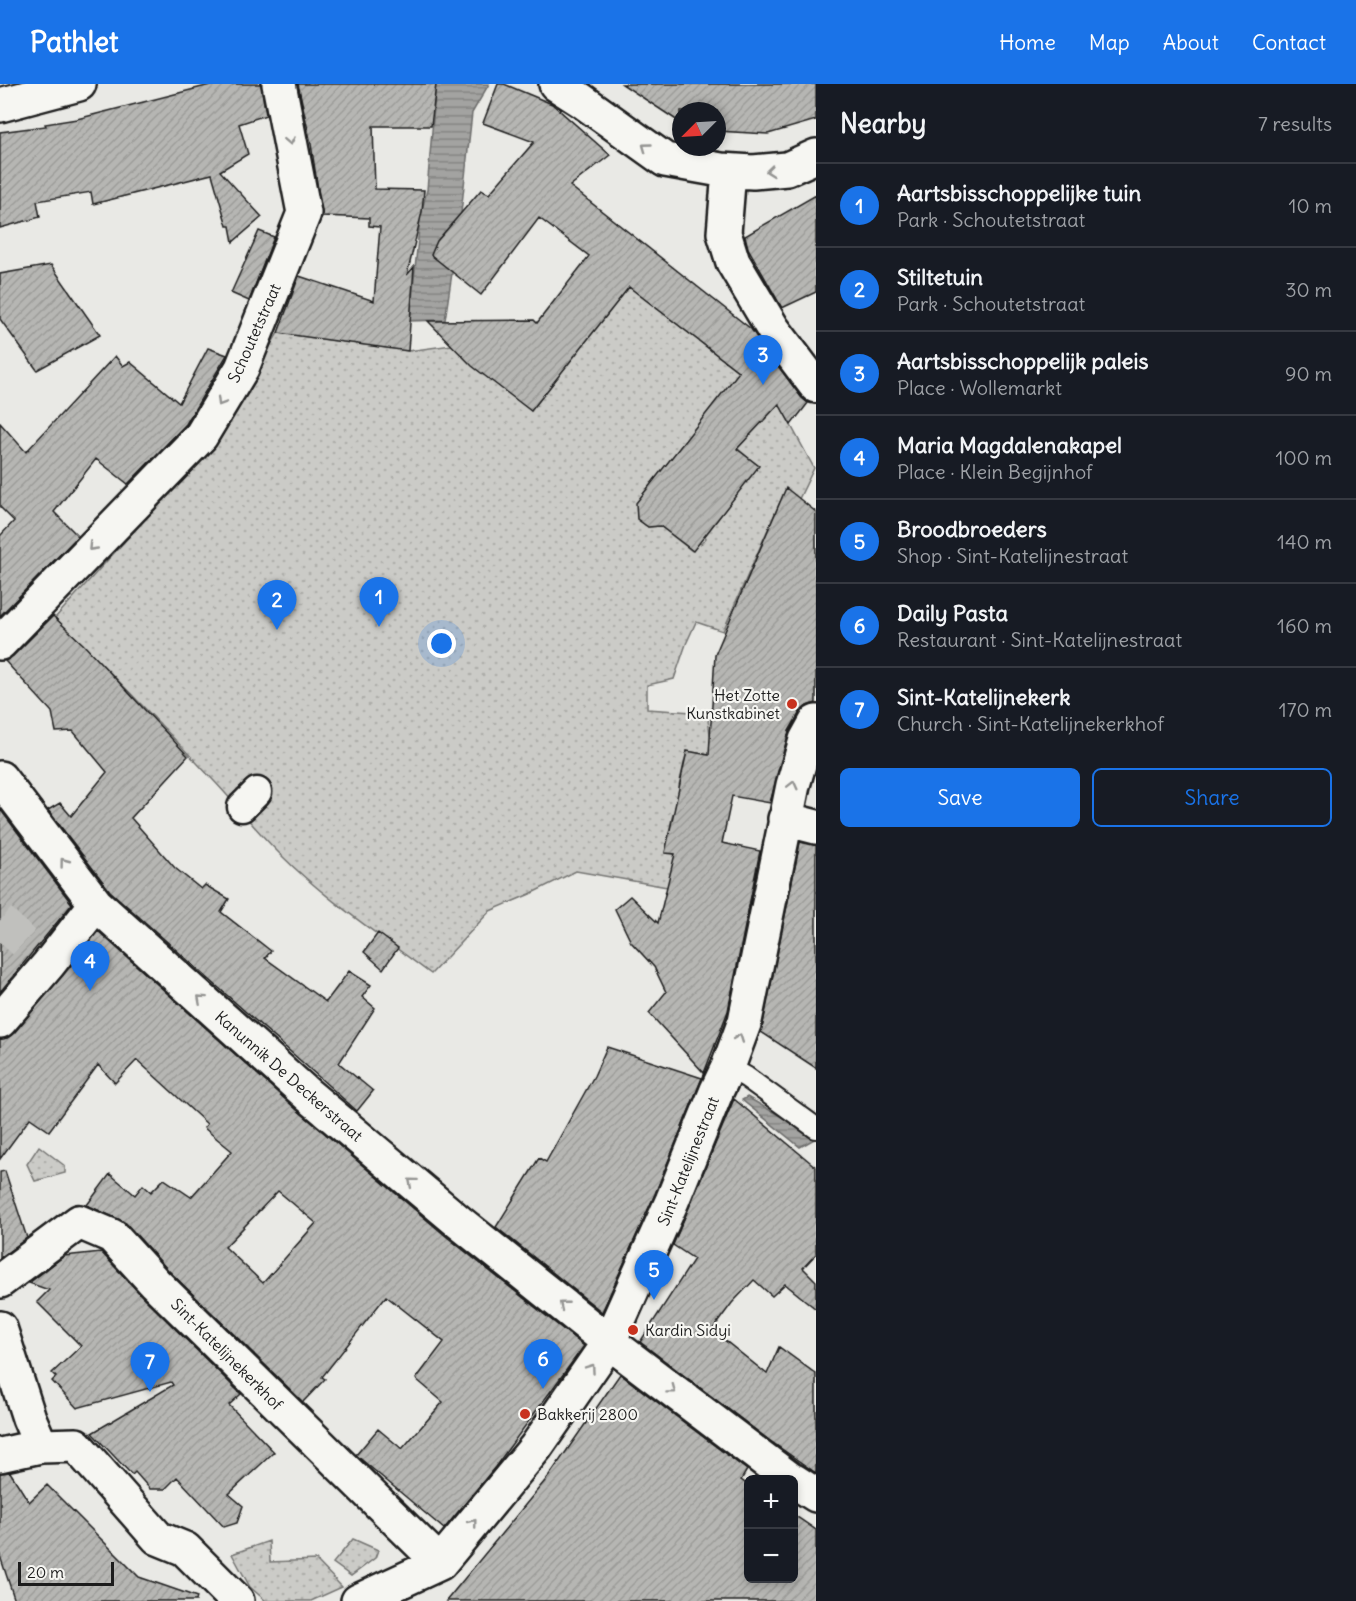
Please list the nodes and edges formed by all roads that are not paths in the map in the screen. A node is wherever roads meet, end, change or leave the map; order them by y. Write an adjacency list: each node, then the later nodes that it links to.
1 (79, 84): 4 (street)
2 (279, 84): 8 (street, Schoutetstraat, one-way to 8)
3 (555, 84): 6 (street, one-way to 3)
4 (0, 105)
5 (816, 156): 6 (street, one-way to 6)
6 (729, 171): 7 (street)
7 (814, 383)
8 (0, 643)
9 (816, 722): 11 (street, Sint-Katelijnestraat, one-way to 9)
10 (0, 778): 12 (street, Kanunnik De Deckerstraat, one-way to 10)
11 (801, 823): 14 (street, Sint-Katelijnestraat, one-way to 11)
12 (96, 904): 13 (street); 18 (street, Kanunnik De Deckerstraat, one-way to 12)
13 (0, 1021)
14 (728, 1067): 15 (lane); 18 (street, Sint-Katelijnestraat)
15 (816, 1128)
16 (0, 1281): 24 (street, Sint-Katelijnekerkhof)
17 (0, 1328): 19 (street)
18 (609, 1342): 21 (street, Kanunnik De Deckerstraat, one-way to 21); 24 (street, Sint-Katelijnestraat, one-way to 18)
19 (41, 1446): 20 (street); 25 (street)
20 (0, 1455)
21 (785, 1475)
22 (798, 1484): 23 (street, Kanunnik De Deckerstraat)
23 (816, 1495)
24 (440, 1563): 26 (street, Sint-Katelijnestraat)
25 (237, 1601)
26 (358, 1601)

